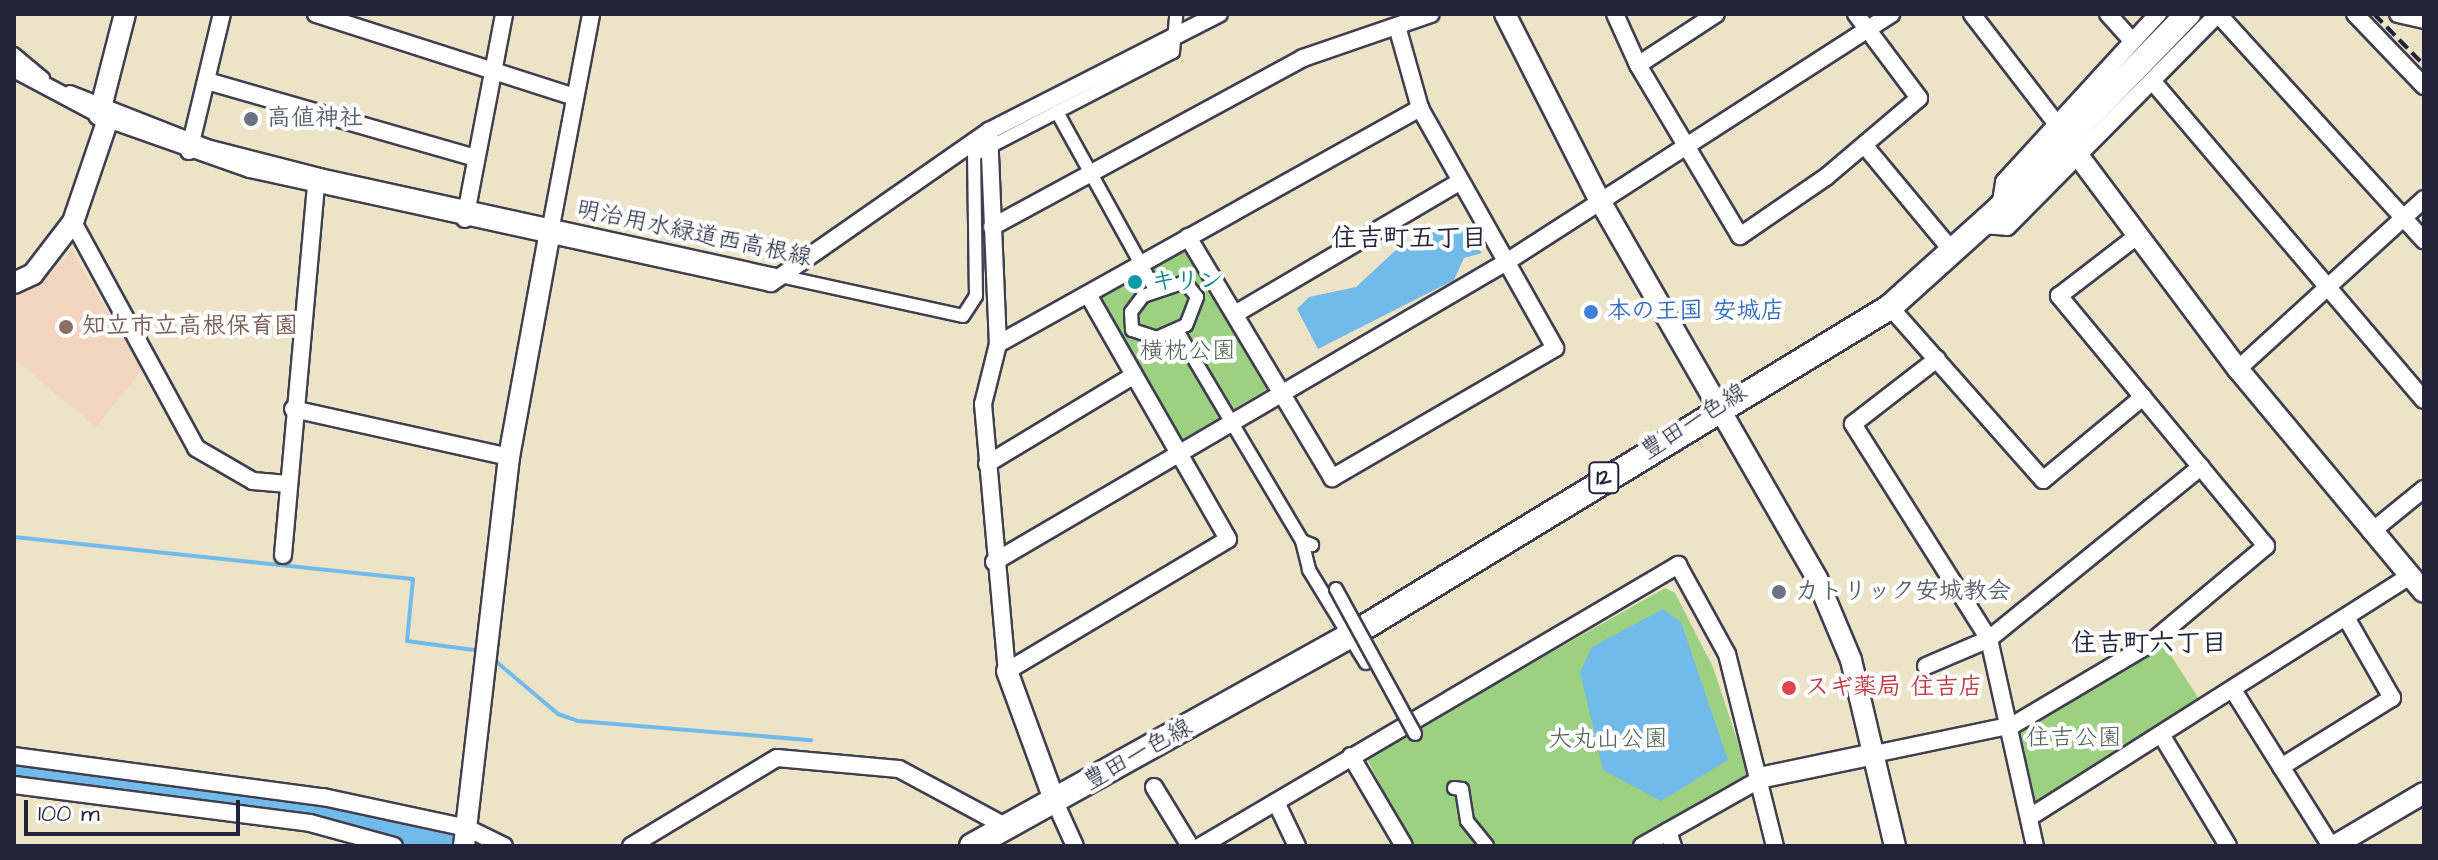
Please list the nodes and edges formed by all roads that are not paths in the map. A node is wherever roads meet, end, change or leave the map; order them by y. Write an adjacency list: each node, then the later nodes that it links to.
1 (125, 14): 35 (street)
2 (222, 14): 29 (street)
3 (316, 14): 28 (street)
4 (504, 14): 28 (street)
5 (591, 14): 32 (street)
6 (1176, 14): 23 (street)
7 (1219, 14): 23 (street)
8 (1431, 14): 21 (street)
9 (1505, 14): 47 (street)
10 (1615, 14): 26 (street)
11 (1716, 14): 26 (street)
12 (1856, 14): 22 (street)
13 (1891, 14): 22 (street)
14 (1972, 14): 36 (street)
15 (2108, 14): 24 (street)
16 (2218, 14): 30 (street); 50 (street)
17 (2355, 14): 31 (street)
18 (2398, 14): 20 (street)
19 (2173, 19): 24 (street); 48 (main road, 豊田一色線 / 12)
20 (2424, 20)
21 (1397, 26): 33 (street); 43 (street)
22 (1869, 31): 39 (street); 40 (street)
23 (1172, 38): 34 (street); 37 (street)
24 (2132, 41): 36 (street)
25 (14, 54): 35 (street)
26 (1638, 65): 40 (street)
27 (14, 69): 35 (street)
28 (492, 76): 32 (street); 41 (street)
29 (207, 81): 38 (street); 41 (street)
30 (2154, 83): 42 (street); 63 (street)
31 (2424, 86)
32 (575, 97): 54 (street)
33 (1420, 108): 44 (street); 55 (street)
34 (1057, 112): 37 (street); 43 (street)
35 (103, 113): 38 (street); 51 (street)
36 (2056, 123): 48 (street)
37 (990, 139): 53 (street); 61 (street); 61 (street, 明治用水緑道西高根線)
38 (190, 146): 45 (street); 49 (street)
39 (1865, 146): 40 (street); 58 (street)
40 (1689, 150): 47 (street)
41 (476, 158): 49 (street)
42 (2080, 158): 52 (street); 56 (street)
43 (1089, 171): 53 (street); 60 (street)
44 (1459, 182): 59 (street); 67 (street)
45 (316, 186): 49 (street); 77 (street)
46 (2424, 199): 50 (street)
47 (1600, 201): 59 (street); 76 (street)
48 (2000, 208): 52 (main road, 豊田一色線 / 12)
49 (466, 213): 54 (street)
50 (2404, 218): 57 (street); 63 (street)
51 (73, 222): 62 (street); 83 (street)
52 (1981, 225): 58 (main road, 豊田一色線 / 12)
53 (992, 227): 69 (street)
54 (550, 231): 61 (street); 80 (street)
55 (1188, 237): 60 (street); 67 (street)
56 (2136, 237): 71 (street); 74 (street)
57 (2424, 240)
58 (1953, 252): 66 (main road, 豊田一色線 / 12)
59 (1508, 261): 73 (street); 73 (street)
60 (1141, 263): 64 (street); 65 (street)
61 (781, 275)
62 (14, 283)
63 (2328, 286): 71 (street); 75 (street)
64 (1154, 288): 68 (street); 68 (street)
65 (1089, 296): 69 (street); 72 (street)
66 (1890, 307): 70 (street); 76 (main road, 豊田一色線 / 12)
67 (1235, 314): 73 (street)
68 (1178, 332): 78 (street)
69 (998, 344): 81 (street)
70 (1937, 359): 74 (street); 93 (street)
71 (2238, 369): 85 (street)
72 (1133, 376): 79 (street); 81 (street)
73 (1281, 394): 78 (street)
74 (2143, 397): 82 (street)
75 (2424, 400)
76 (1721, 404): 92 (main road, 豊田一色線 / 12); 101 (street)
77 (293, 409): 80 (street); 83 (street)
78 (1229, 424): 79 (street); 92 (street)
79 (1181, 453): 87 (street); 96 (street)
80 (509, 457): 114 (street)
81 (987, 464): 87 (street)
82 (2201, 467): 93 (street); 98 (street)
83 (288, 484): 86 (street)
84 (2424, 489): 85 (street)
85 (2371, 532): 88 (street)
86 (283, 555)
87 (994, 562): 96 (street)
88 (2410, 576): 90 (street); 91 (street)
89 (1336, 589): 99 (street, bridge)
90 (2424, 592)
91 (2347, 619): 97 (street); 104 (street)
92 (1347, 637): 94 (street); 110 (main road, 豊田一色線 / 12)
93 (1989, 639): 95 (street); 98 (street)
94 (1366, 663)
95 (1926, 666)
96 (1007, 671): 110 (street)
97 (2233, 690): 100 (street); 104 (street)
98 (2013, 725): 101 (street); 112 (street)
99 (1415, 734)
100 (2162, 736): 112 (street); 130 (street)
101 (1874, 754): 105 (street); 128 (street)
102 (14, 756): 114 (street)
103 (1351, 756): 105 (street); 111 (street); 124 (street)
104 (2281, 767): 131 (street)
105 (1764, 777): 115 (street); 127 (street)
106 (14, 785): 116 (street)
107 (1154, 787): 121 (street)
108 (1454, 788): 125 (street)
109 (2424, 793): 131 (street)
110 (1055, 802): 113 (main road, 豊田一色線 / 12); 120 (street)
111 (1276, 802): 122 (street); 123 (street)
112 (2030, 817): 129 (street)
113 (1005, 826): 118 (street); 119 (main road, 豊田一色線 / 12)
114 (466, 837): 117 (street)
115 (1670, 838): 126 (street)
116 (394, 846)
117 (504, 846)
118 (631, 846)
119 (972, 846)
120 (1075, 846)
121 (1190, 846)
122 (1201, 846)
123 (1297, 846)
124 (1404, 846)
125 (1487, 846)
126 (1642, 846)
127 (1775, 846)
128 (1895, 846)
129 (2035, 846)
130 (2228, 846)
131 (2332, 846)

